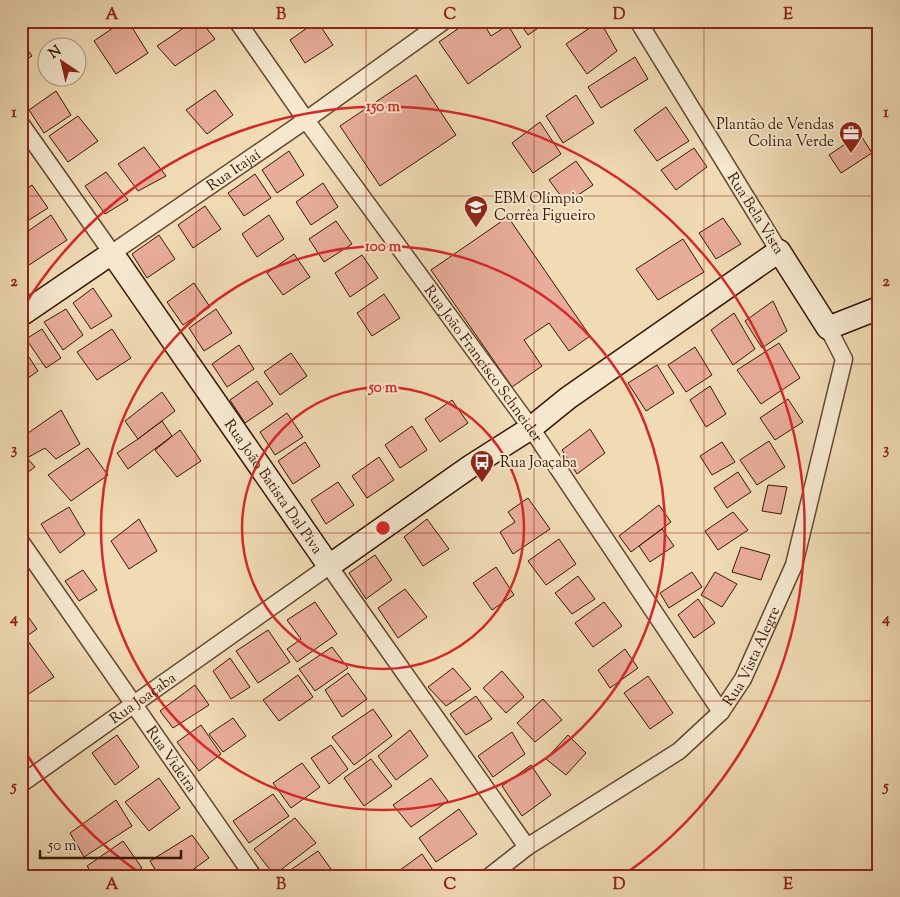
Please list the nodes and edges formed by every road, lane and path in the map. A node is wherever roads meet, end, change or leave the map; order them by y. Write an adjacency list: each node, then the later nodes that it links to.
1 (237, 21): 4 (street, Rua João Francisco Schneider)
2 (444, 21): 4 (street, Rua Itajaí)
3 (638, 21): 6 (street, Rua Bela Vista)
4 (306, 120): 7 (street, Rua Itajaí); 11 (street, Rua João Francisco Schneider)
5 (21, 124): 7 (street, Rua João Batista Dal Piva)
6 (779, 251): 10 (street, Rua Bela Vista); 11 (street, Rua Joaçaba)
7 (112, 253): 9 (street, Rua Itajaí); 13 (street, Rua João Batista Dal Piva)
8 (879, 308): 10 (street)
9 (21, 315)
10 (828, 328): 15 (street, Rua Vista Alegre)
11 (531, 428): 13 (street, Rua Joaçaba); 15 (street, Rua João Francisco Schneider)
12 (21, 542): 14 (street, Rua Videira)
13 (329, 566): 14 (street, Rua Joaçaba); 17 (street, Rua João Batista Dal Piva)
14 (134, 705): 16 (street, Rua Joaçaba); 18 (street, Rua Videira)
15 (721, 712): 17 (street, Rua Vista Alegre)
16 (21, 784)
17 (527, 847): 19 (street, Rua Vista Alegre)
18 (253, 876)
19 (490, 876)

